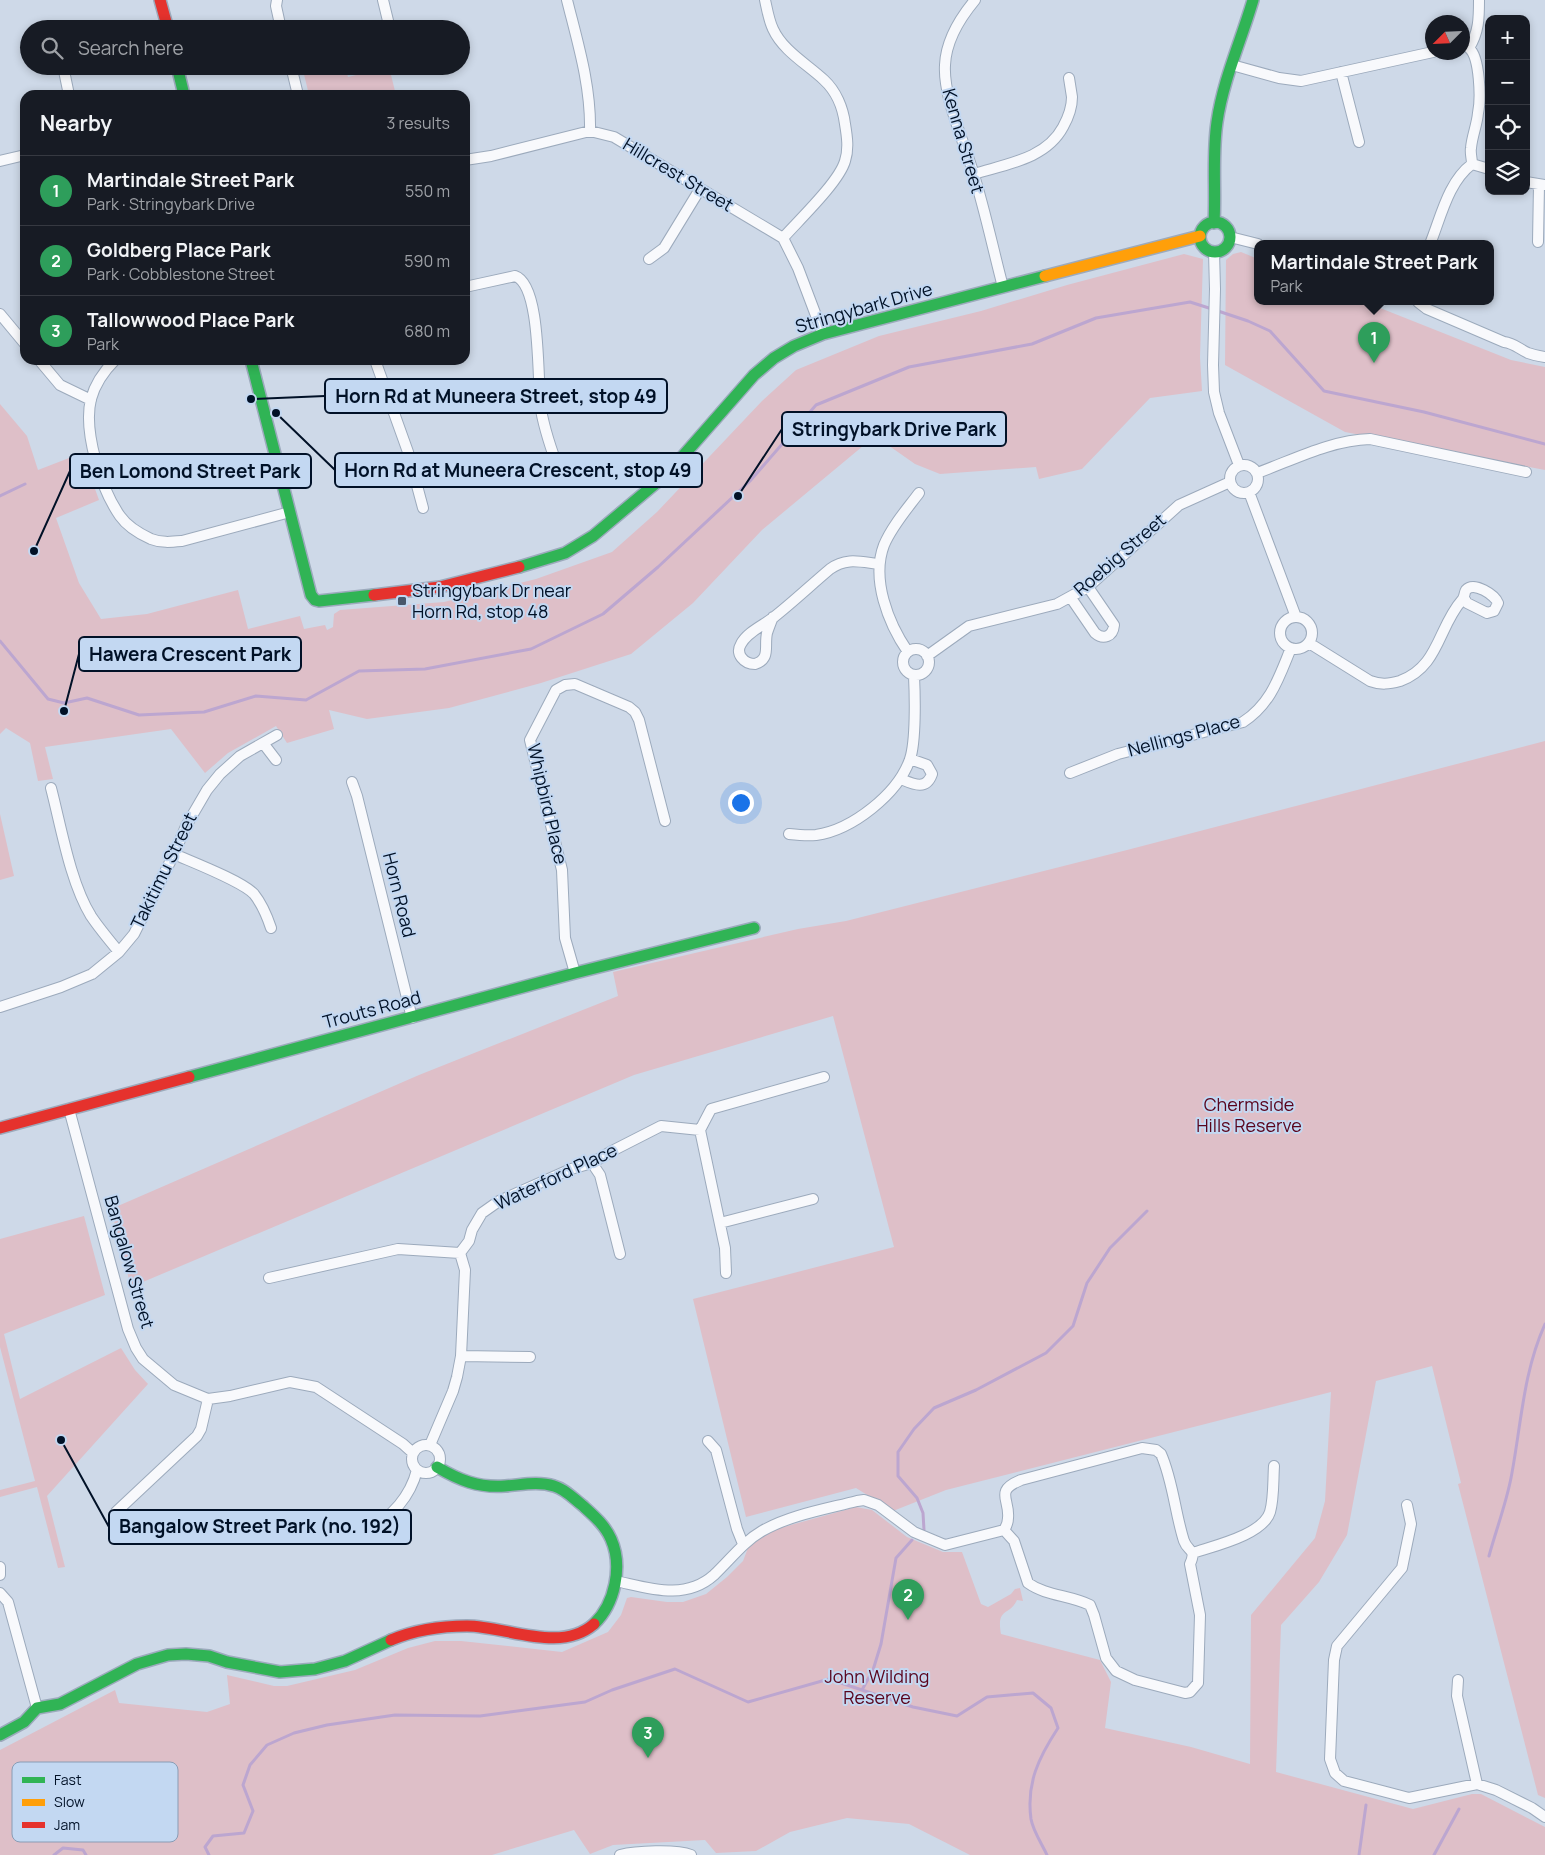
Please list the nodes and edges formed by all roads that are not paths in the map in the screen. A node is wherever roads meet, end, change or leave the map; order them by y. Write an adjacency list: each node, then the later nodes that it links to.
1 (160, 0): 9 (street)
2 (277, 0): 10 (street)
3 (383, 0): 11 (street)
4 (567, 0): 24 (street)
5 (765, 0): 37 (street)
6 (975, 0): 31 (street, Kenna Street)
7 (1254, 0): 15 (street)
8 (1479, 0): 12 (street)
9 (166, 20)
10 (279, 20)
11 (388, 20)
12 (1470, 44)
13 (1470, 49): 29 (street)
14 (1425, 54): 16 (street)
15 (1232, 65): 16 (street); 34 (street)
16 (1341, 72): 25 (street)
17 (65, 75): 21 (street)
18 (179, 75): 22 (street)
19 (293, 75): 23 (street)
20 (1069, 78): 31 (street)
21 (68, 90)
22 (183, 90)
23 (297, 90)
24 (590, 131): 27 (street, Hillcrest Street); 33 (street, Hillcrest Street)
25 (1359, 142)
26 (20, 156): 28 (street)
27 (470, 159)
28 (0, 161)
29 (1472, 164): 30 (street); 38 (street)
30 (1485, 168)
31 (974, 174): 44 (street, Kenna Street)
32 (1542, 185): 39 (street)
33 (700, 189): 37 (street, Hillcrest Street); 42 (street)
34 (1214, 223): 35 (street, Stringybark Drive); 36 (street)
35 (1200, 236): 41 (street); 44 (street, Stringybark Drive)
36 (1230, 237): 40 (street); 41 (street)
37 (783, 238): 47 (street)
38 (1432, 240)
39 (1538, 242)
40 (1254, 243)
41 (1214, 252): 55 (street)
42 (649, 258)
43 (470, 286): 57 (street)
44 (1003, 287): 47 (street, Stringybark Drive)
45 (1422, 305): 49 (street)
46 (0, 314): 48 (street)
47 (823, 334): 63 (street, Stringybark Drive)
48 (20, 338)
49 (1545, 358)
50 (43, 365): 54 (street)
51 (111, 365): 54 (street)
52 (252, 365): 63 (street)
53 (377, 365): 62 (street)
54 (91, 400): 63 (street)
55 (1239, 465): 58 (street); 59 (street)
56 (1526, 472): 58 (street)
57 (560, 473)
58 (1257, 473): 60 (street)
59 (1230, 482): 60 (street); 65 (street, Roebig Street)
60 (1249, 492): 69 (street)
61 (919, 493): 64 (street)
62 (423, 508)
63 (290, 512)
64 (879, 564): 68 (street); 72 (street)
65 (1088, 588): 66 (street, Roebig Street); 66 (street)
66 (1071, 598): 73 (street, Roebig Street)
67 (1464, 598): 70 (street)
68 (774, 617): 68 (street)
69 (1296, 617): 70 (street); 71 (street)
70 (1309, 643): 71 (street)
71 (1291, 648): 79 (street, Nellings Place)
72 (908, 652): 73 (street); 74 (street)
73 (927, 656): 74 (street)
74 (914, 676): 77 (street)
75 (277, 735): 76 (street, Takitimu Street)
76 (263, 743): 78 (street); 85 (street, Takitimu Street)
77 (910, 759): 80 (street); 80 (street)
78 (276, 760)
79 (1070, 773)
80 (900, 779): 84 (street)
81 (352, 782): 91 (street, Horn Road)
82 (51, 788): 88 (street)
83 (665, 821): 89 (street, Whipbird Place)
84 (789, 834)
85 (174, 854): 86 (street); 88 (street, Takitimu Street)
86 (272, 928)
87 (754, 928): 89 (street, Trouts Road)
88 (119, 952): 90 (street, Takitimu Street)
89 (575, 973): 91 (street, Trouts Road)
90 (0, 1007)
91 (412, 1018): 93 (street, Trouts Road)
92 (824, 1077): 95 (street)
93 (69, 1109): 94 (street, Trouts Road); 105 (street, Bangalow Street)
94 (0, 1128)
95 (700, 1130): 96 (street, Waterford Place); 98 (street)
96 (592, 1163): 99 (street, Waterford Place); 100 (street)
97 (813, 1199): 98 (street)
98 (720, 1223): 101 (street)
99 (460, 1253): 102 (street); 103 (street)
100 (620, 1254)
101 (726, 1273)
102 (268, 1278)
103 (461, 1356): 104 (street); 107 (street)
104 (530, 1357)
105 (208, 1399): 108 (street, Bangalow Street); 113 (street)
106 (708, 1441): 116 (street)
107 (430, 1445): 108 (street); 110 (street)
108 (413, 1453): 111 (street)
109 (1274, 1466): 117 (street)
110 (437, 1467): 111 (street); 120 (street)
111 (417, 1470): 115 (street)
112 (1407, 1505): 125 (street)
113 (116, 1512)
114 (1004, 1530): 116 (street); 117 (street); 117 (street)
115 (274, 1536)
116 (743, 1544): 120 (street)
117 (1193, 1553)
118 (0, 1567): 119 (street)
119 (0, 1575)
120 (616, 1581): 123 (street)
121 (0, 1593): 123 (street)
122 (1458, 1680): 125 (street)
123 (37, 1708): 124 (street)
124 (0, 1735)
125 (1477, 1784): 127 (street)
126 (1545, 1804): 127 (street)
127 (1532, 1808): 128 (street)
128 (1545, 1817)
129 (620, 1855): 130 (street)
130 (691, 1855)

